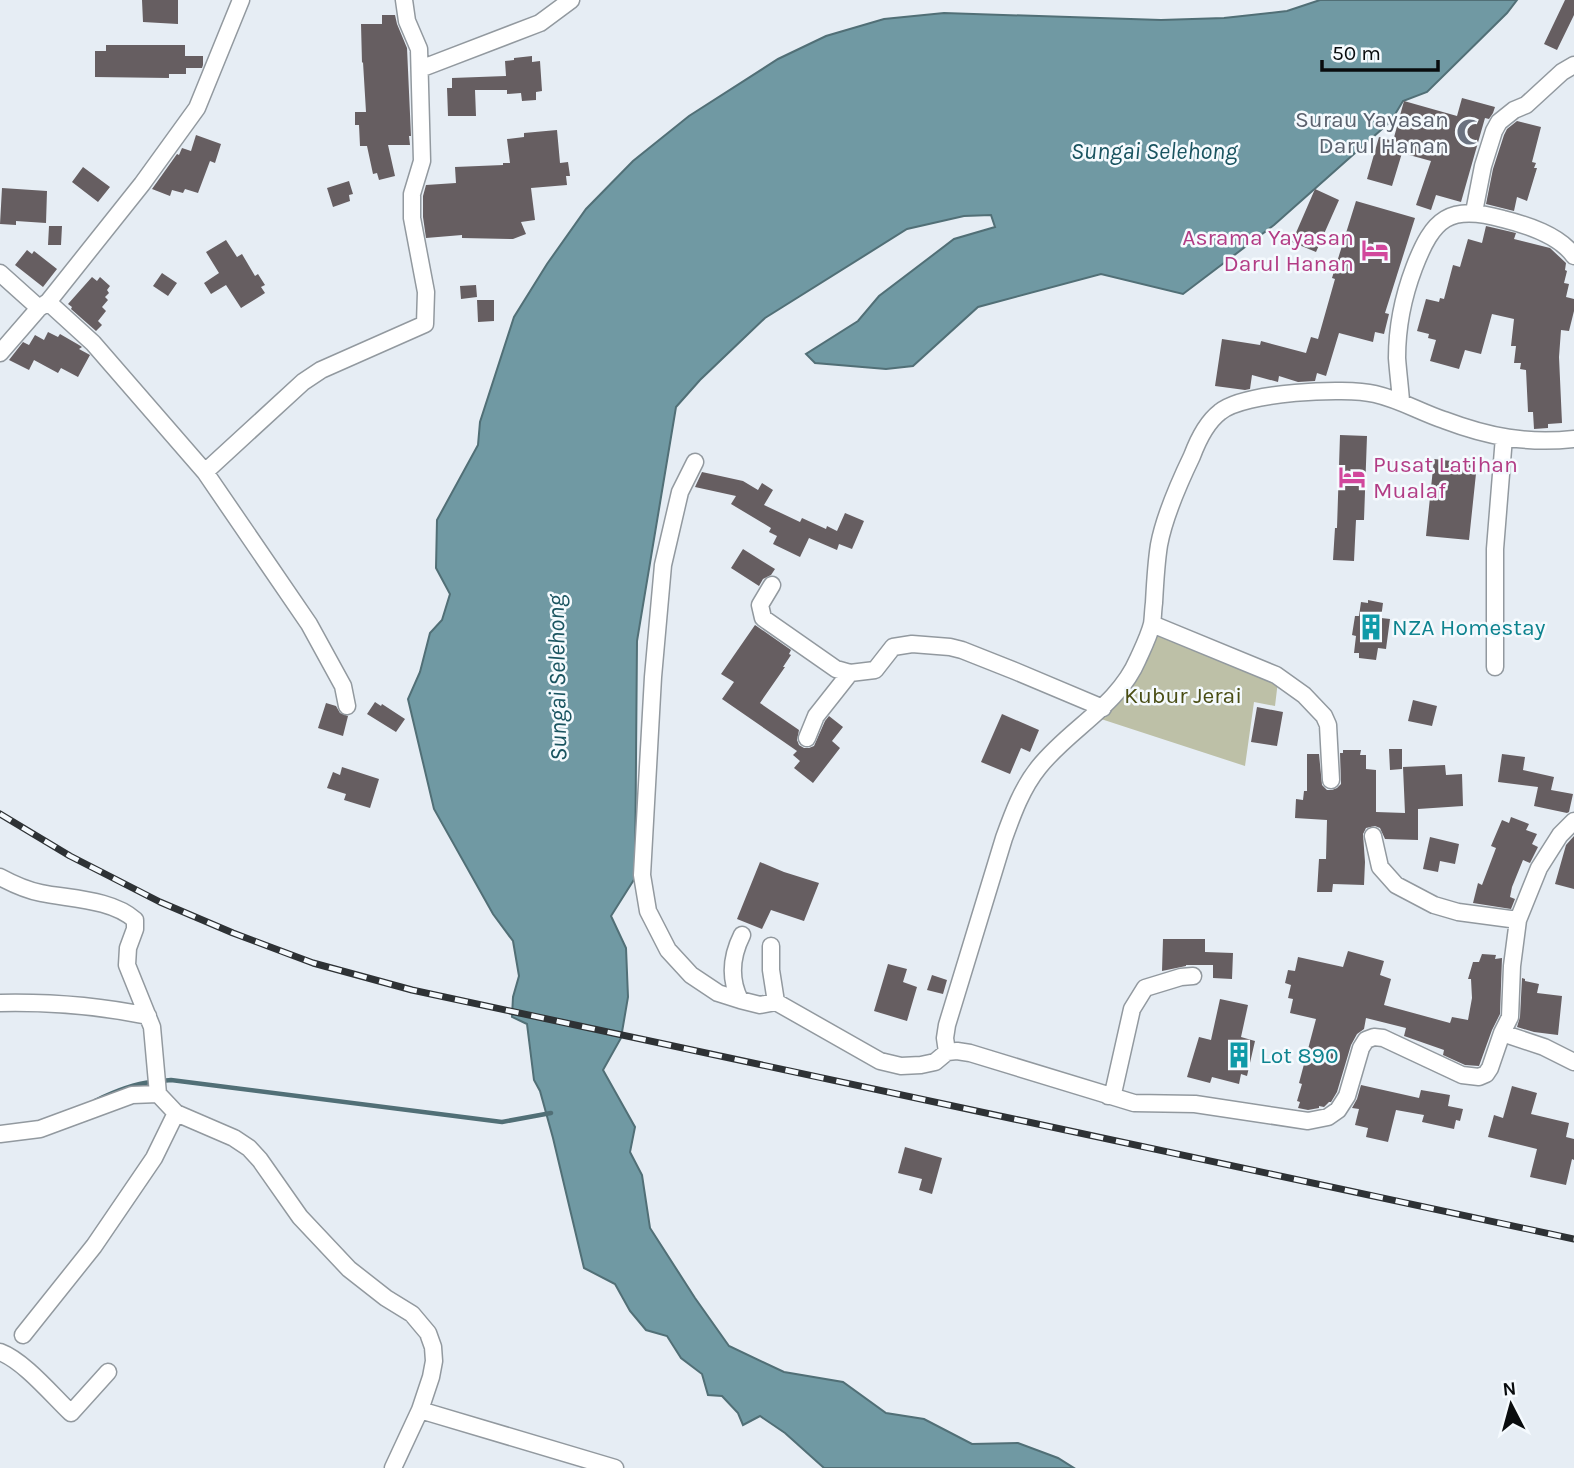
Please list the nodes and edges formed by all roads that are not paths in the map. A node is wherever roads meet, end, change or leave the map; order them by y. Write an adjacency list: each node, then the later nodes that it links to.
1 (242, 0): 9 (street)
2 (404, 0): 5 (street)
3 (571, 0): 5 (street)
4 (1574, 65): 6 (street)
5 (420, 69): 15 (street)
6 (1474, 212): 7 (street); 11 (street)
7 (1574, 256)
8 (0, 273): 9 (street)
9 (43, 305): 10 (street); 15 (street)
10 (0, 353)
11 (1401, 401): 12 (street); 17 (street)
12 (1504, 437): 13 (street); 18 (street)
13 (1574, 439)
14 (695, 462): 31 (street)
15 (205, 472): 20 (street)
16 (772, 585): 19 (street)
17 (1152, 624): 21 (street); 23 (street)
18 (1495, 667)
19 (850, 673): 21 (street); 22 (street)
20 (347, 706)
21 (1103, 708): 36 (street)
22 (807, 738)
23 (1331, 780)
24 (1574, 821): 27 (street)
25 (1373, 836): 27 (street)
26 (0, 877): 34 (street)
27 (1518, 920): 35 (street)
28 (742, 935): 31 (street)
29 (771, 946): 32 (street)
30 (1193, 976): 39 (street)
31 (740, 1000): 32 (street)
32 (776, 1002): 36 (street)
33 (0, 1003): 34 (street)
34 (148, 1016): 38 (street)
35 (1502, 1033): 37 (street); 39 (street)
36 (947, 1052): 39 (street)
37 (1574, 1062)
38 (157, 1086): 40 (street); 41 (street)
39 (1108, 1096)
40 (176, 1113): 42 (street); 45 (street)
41 (0, 1134)
42 (23, 1335)
43 (0, 1352): 44 (street)
44 (108, 1372)
45 (420, 1410): 46 (street); 47 (street)
46 (393, 1468)
47 (614, 1468)

